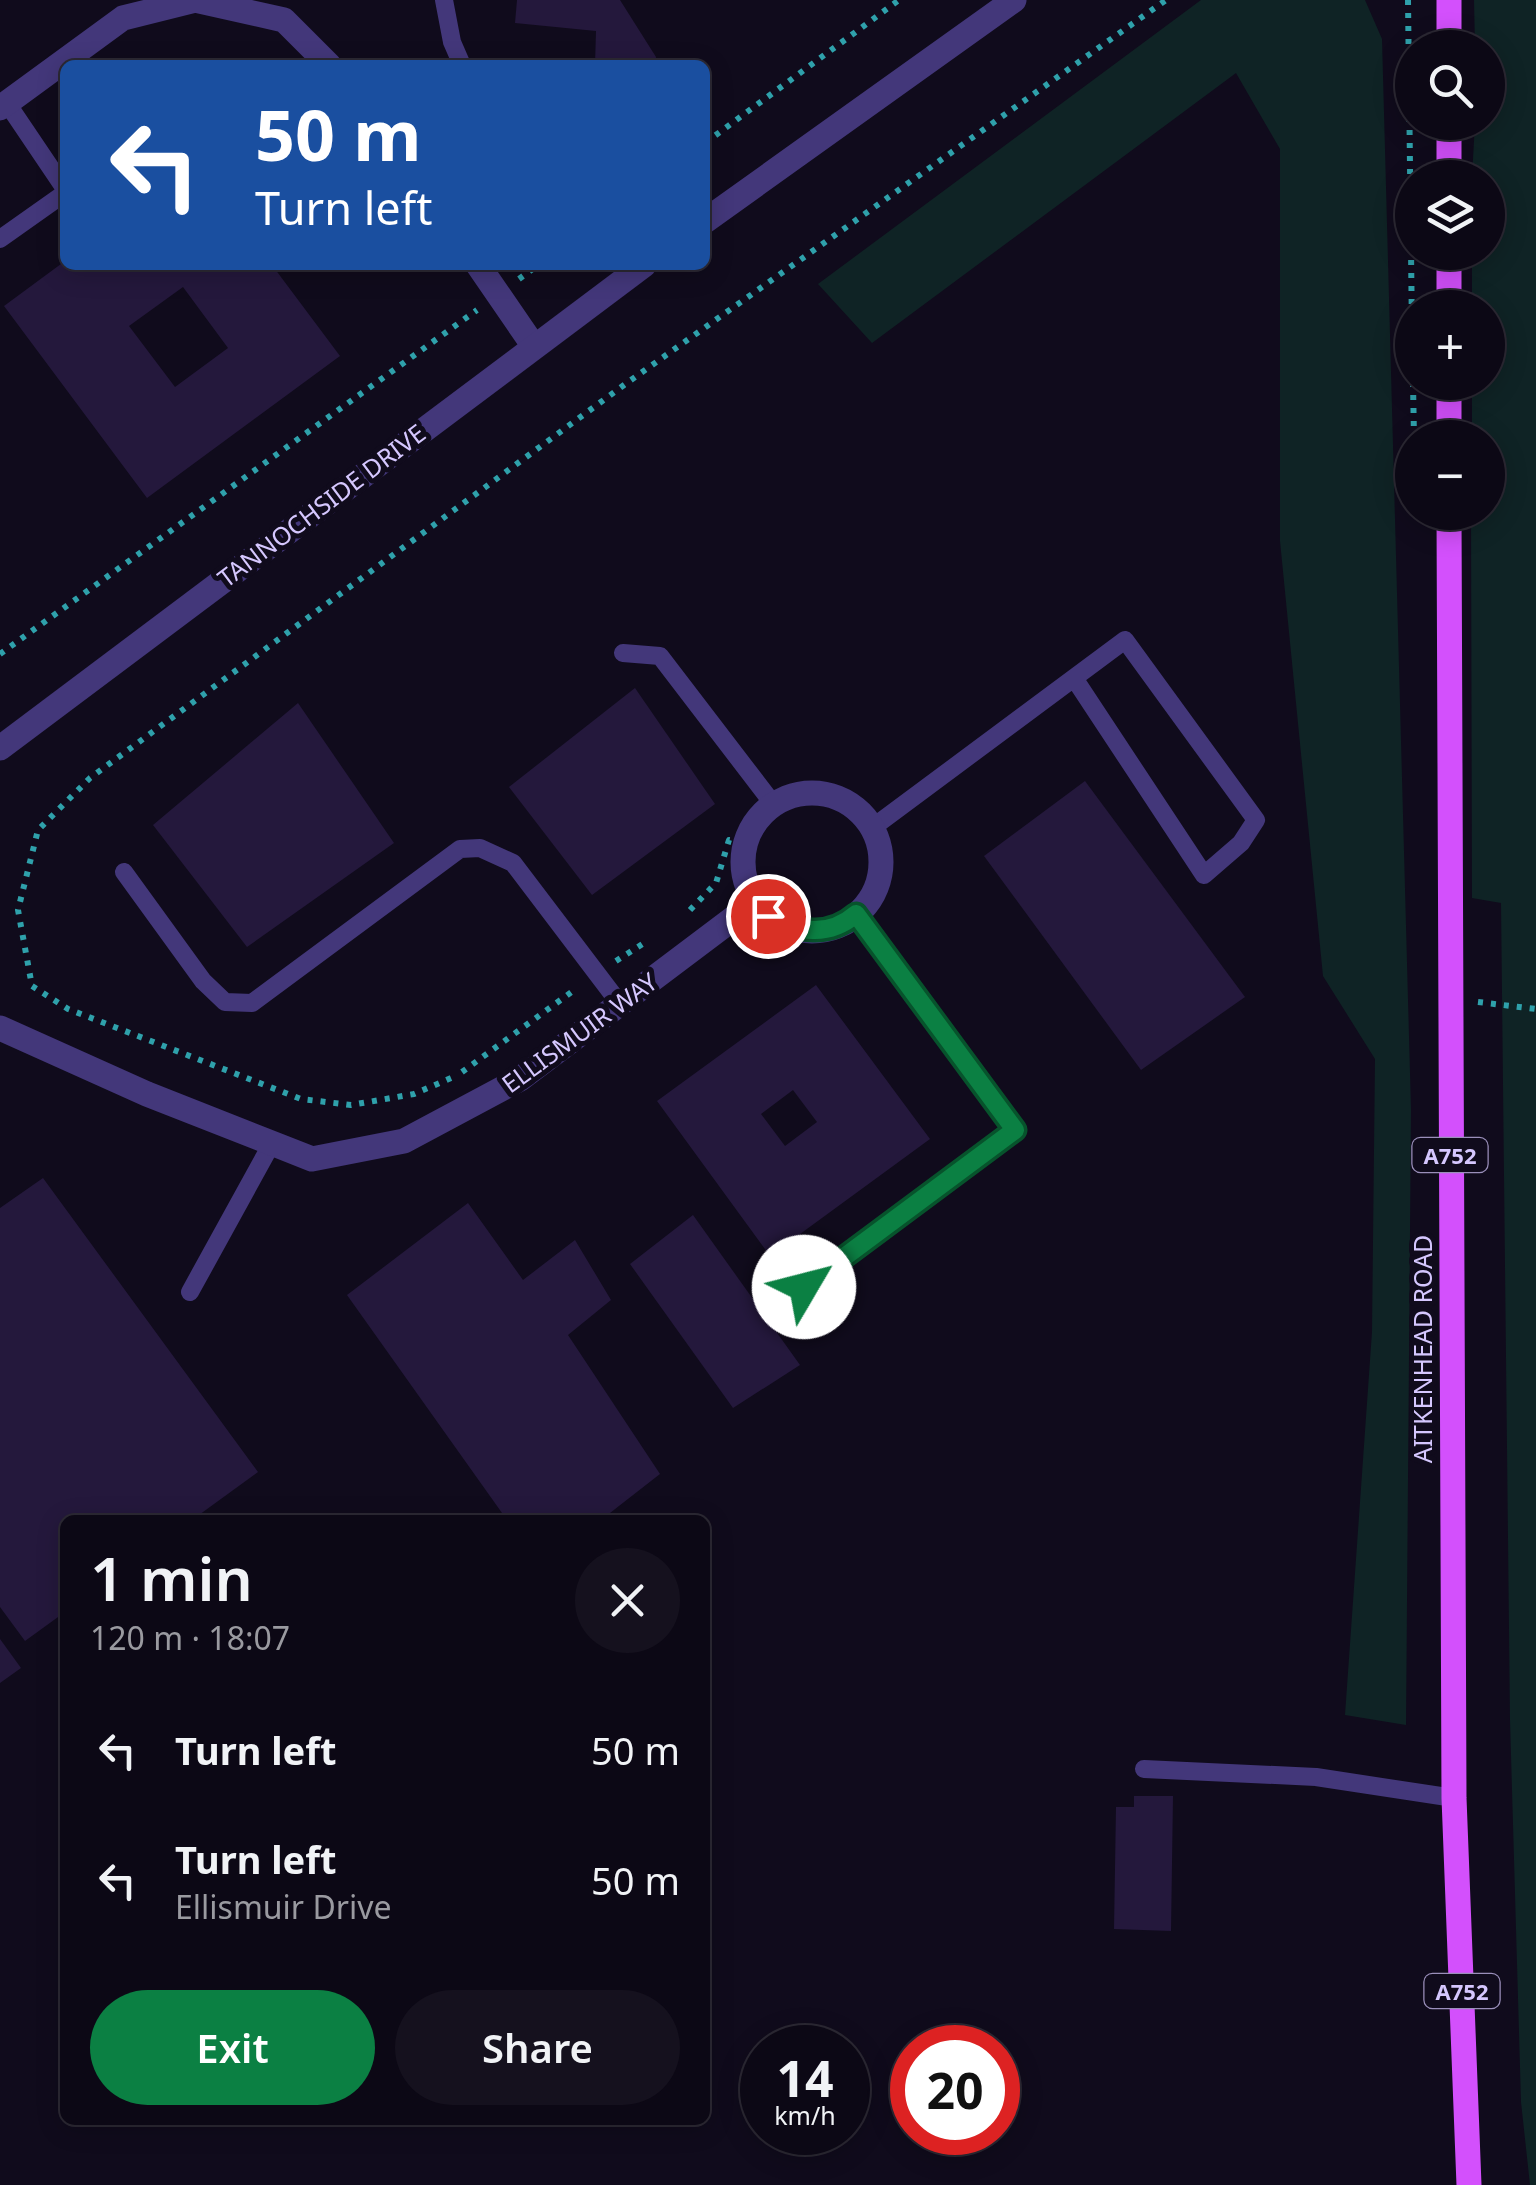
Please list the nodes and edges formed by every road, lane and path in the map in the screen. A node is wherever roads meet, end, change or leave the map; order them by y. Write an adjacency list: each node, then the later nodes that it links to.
1 (444, 0): 10 (lane)
2 (899, 0): 13 (path)
3 (1014, 0): 16 (street)
4 (1166, 0): 37 (path)
5 (1408, 0): 21 (path)
6 (1449, 0): 7 (main road)
7 (1449, 30)
8 (66, 60): 9 (street)
9 (324, 60)
10 (460, 60)
11 (60, 65): 12 (street)
12 (4, 106): 14 (lane)
13 (710, 140)
14 (60, 184)
15 (60, 195): 17 (lane)
16 (710, 218)
17 (0, 239)
18 (481, 270): 22 (street)
19 (531, 270): 22 (path)
20 (637, 270): 23 (street, TANNOCHSIDE DRIVE)
21 (1411, 290)
22 (498, 294): 23 (street); 26 (path)
23 (533, 345): 28 (street, TANNOCHSIDE DRIVE)
24 (1448, 530): 38 (main road, AITKENHEAD ROAD / A752)
25 (623, 653): 29 (lane)
26 (0, 654)
27 (1074, 678): 27 (lane); 30 (lane)
28 (0, 748)
29 (774, 805): 30 (street); 31 (street)
30 (872, 828): 34 (street)
31 (745, 843): 33 (street); 35 (path)
32 (124, 872): 37 (lane)
33 (755, 902): 34 (street); 39 (street, ELLISMUIR WAY)
34 (856, 914): 43 (lane)
35 (678, 922)
36 (645, 942): 37 (path)
37 (596, 974): 39 (lane)
38 (1450, 998): 40 (path); 46 (main road, AITKENHEAD ROAD / A752)
39 (620, 1004): 42 (street, ELLISMUIR WAY)
40 (1536, 1009)
41 (0, 1028): 42 (street, ELLISMUIR WAY)
42 (272, 1143): 44 (lane)
43 (804, 1287)
44 (190, 1292)
45 (1144, 1769): 46 (lane)
46 (1454, 1798): 47 (main road, AITKENHEAD ROAD / A752)
47 (1469, 2185)

